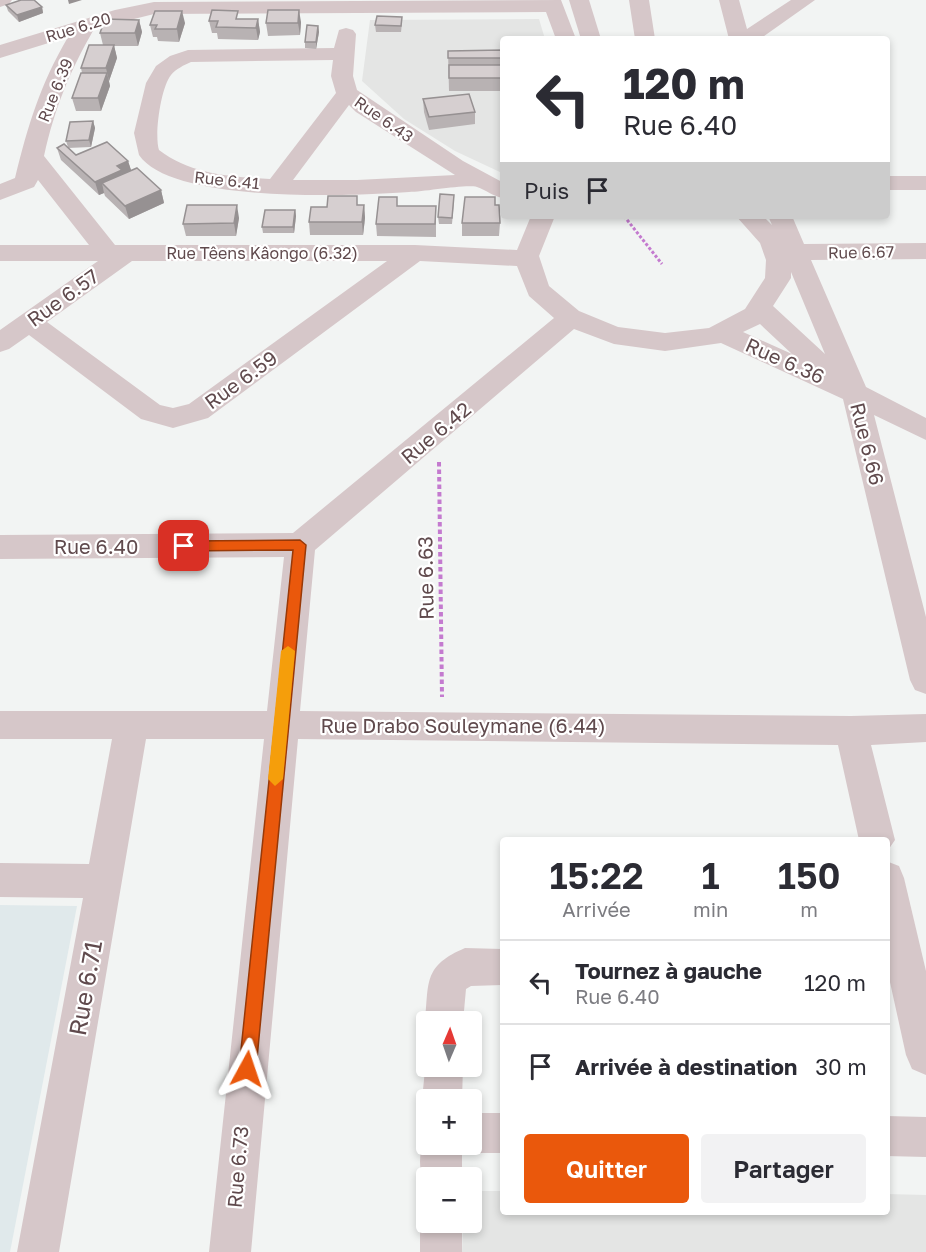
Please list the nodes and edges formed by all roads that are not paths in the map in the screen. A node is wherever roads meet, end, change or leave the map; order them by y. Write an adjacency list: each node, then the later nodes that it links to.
1 (579, 0): 10 (street)
2 (639, 0): 11 (street)
3 (729, 0): 12 (street)
4 (805, 0): 13 (street)
5 (553, 3): 7 (street, Rue 6.20); 9 (street)
6 (349, 4): 7 (street, Rue 6.20); 8 (street, Rue 6.20); 15 (street, Rue 6.43)
7 (493, 4)
8 (86, 25): 14 (street, Rue 6.20); 17 (street, Rue 6.39)
9 (565, 36)
10 (590, 36)
11 (645, 36)
12 (738, 36)
13 (751, 36)
14 (0, 52)
15 (344, 54): 16 (street, Rue 6.43); 21 (street, Rue 6.41)
16 (347, 93): 18 (street, Rue 6.43); 21 (street)
17 (32, 158): 23 (street, Rue 6.39); 30 (street)
18 (477, 180): 21 (street, Rue 6.41); 22 (street, Rue 6.43)
19 (890, 183): 20 (street)
20 (926, 183)
21 (277, 185)
22 (500, 190)
23 (0, 193)
24 (541, 219): 32 (street)
25 (751, 219): 33 (street)
26 (781, 219): 28 (street, Rue 6.66)
27 (926, 251): 28 (street, Rue 6.67)
28 (796, 252): 38 (street, Rue 6.66)
29 (0, 253): 30 (street, Rue Têens Kâongo (6.32))
30 (118, 253): 31 (street, Rue Têens Kâongo (6.32)); 35 (street, Rue 6.57)
31 (415, 254): 32 (street, Rue Têens Kâongo (6.32)); 35 (street, Rue 6.59)
32 (525, 258): 34 (street)
33 (761, 310): 36 (street); 38 (street, Rue 6.36)
34 (570, 319): 36 (street); 40 (street, Rue 6.42)
35 (31, 323): 37 (street, Rue 6.57)
36 (724, 334): 38 (street, Rue 6.36)
37 (0, 343)
38 (850, 390): 39 (street, Rue 6.36); 42 (street, Rue 6.66)
39 (926, 430)
40 (300, 545): 41 (street, Rue 6.40); 45 (street, Rue 6.73)
41 (0, 547)
42 (926, 680)
43 (132, 724): 44 (street, Rue Drabo Souleymane (6.44)); 45 (street, Rue Drabo Souleymane (6.44)); 50 (street, Rue 6.71)
44 (0, 725)
45 (280, 725): 47 (street, Rue Drabo Souleymane (6.44)); 62 (street, Rue 6.73)
46 (926, 728): 47 (street, Rue Drabo Souleymane (6.44))
47 (851, 731): 48 (street)
48 (876, 837)
49 (0, 880): 50 (street)
50 (106, 880): 61 (street, Rue 6.71)
51 (890, 896): 53 (street)
52 (500, 968): 54 (street)
53 (908, 976): 55 (street)
54 (445, 1011)
55 (926, 1055)
56 (482, 1133): 57 (street)
57 (500, 1133)
58 (890, 1136): 59 (street)
59 (926, 1137)
60 (441, 1233): 63 (street)
61 (38, 1252)
62 (230, 1252)
63 (441, 1252)

